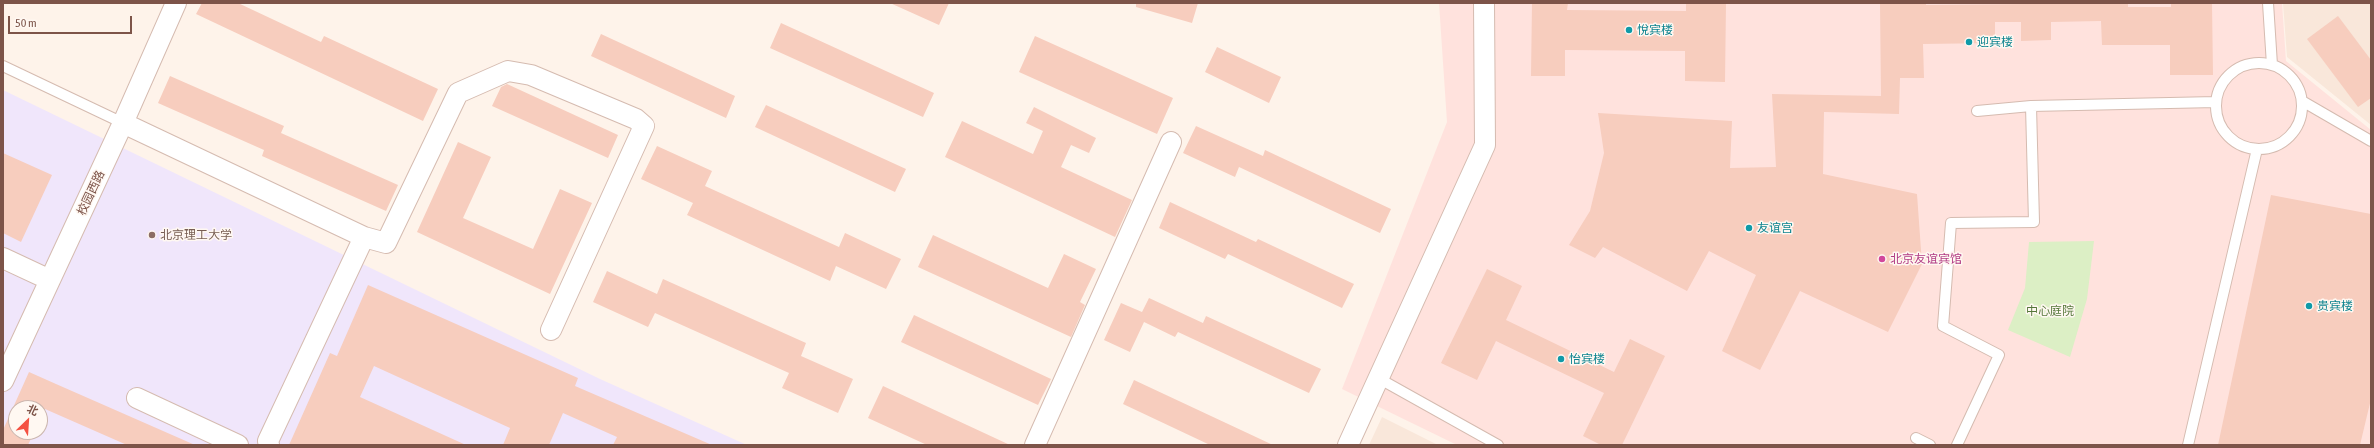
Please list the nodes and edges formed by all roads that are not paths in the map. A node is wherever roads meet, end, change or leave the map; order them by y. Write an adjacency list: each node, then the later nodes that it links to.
1 (176, 3): 10 (street, 校园西路)
2 (1484, 3): 18 (street)
3 (2268, 3): 4 (lane)
4 (2272, 65): 6 (lane); 7 (lane)
5 (3, 66): 10 (lane)
6 (2302, 101): 11 (lane); 13 (lane)
7 (2216, 102): 8 (lane); 13 (lane)
8 (2031, 106): 9 (lane); 28 (lane)
9 (1977, 111)
10 (123, 123): 14 (street); 16 (street, 校园西路)
11 (2371, 141)
12 (1171, 142): 24 (street)
13 (2257, 149): 29 (lane)
14 (364, 237): 17 (street); 23 (street)
15 (3, 258): 16 (street)
16 (50, 280): 19 (street, 校园西路)
17 (552, 330)
18 (1378, 378): 25 (street); 26 (lane)
19 (3, 381)
20 (137, 398): 22 (street)
21 (1916, 438): 27 (lane)
22 (238, 445)
23 (269, 445)
24 (1034, 445)
25 (1348, 445)
26 (1498, 445)
27 (1930, 445)
28 (1957, 445)
29 (2188, 445)

